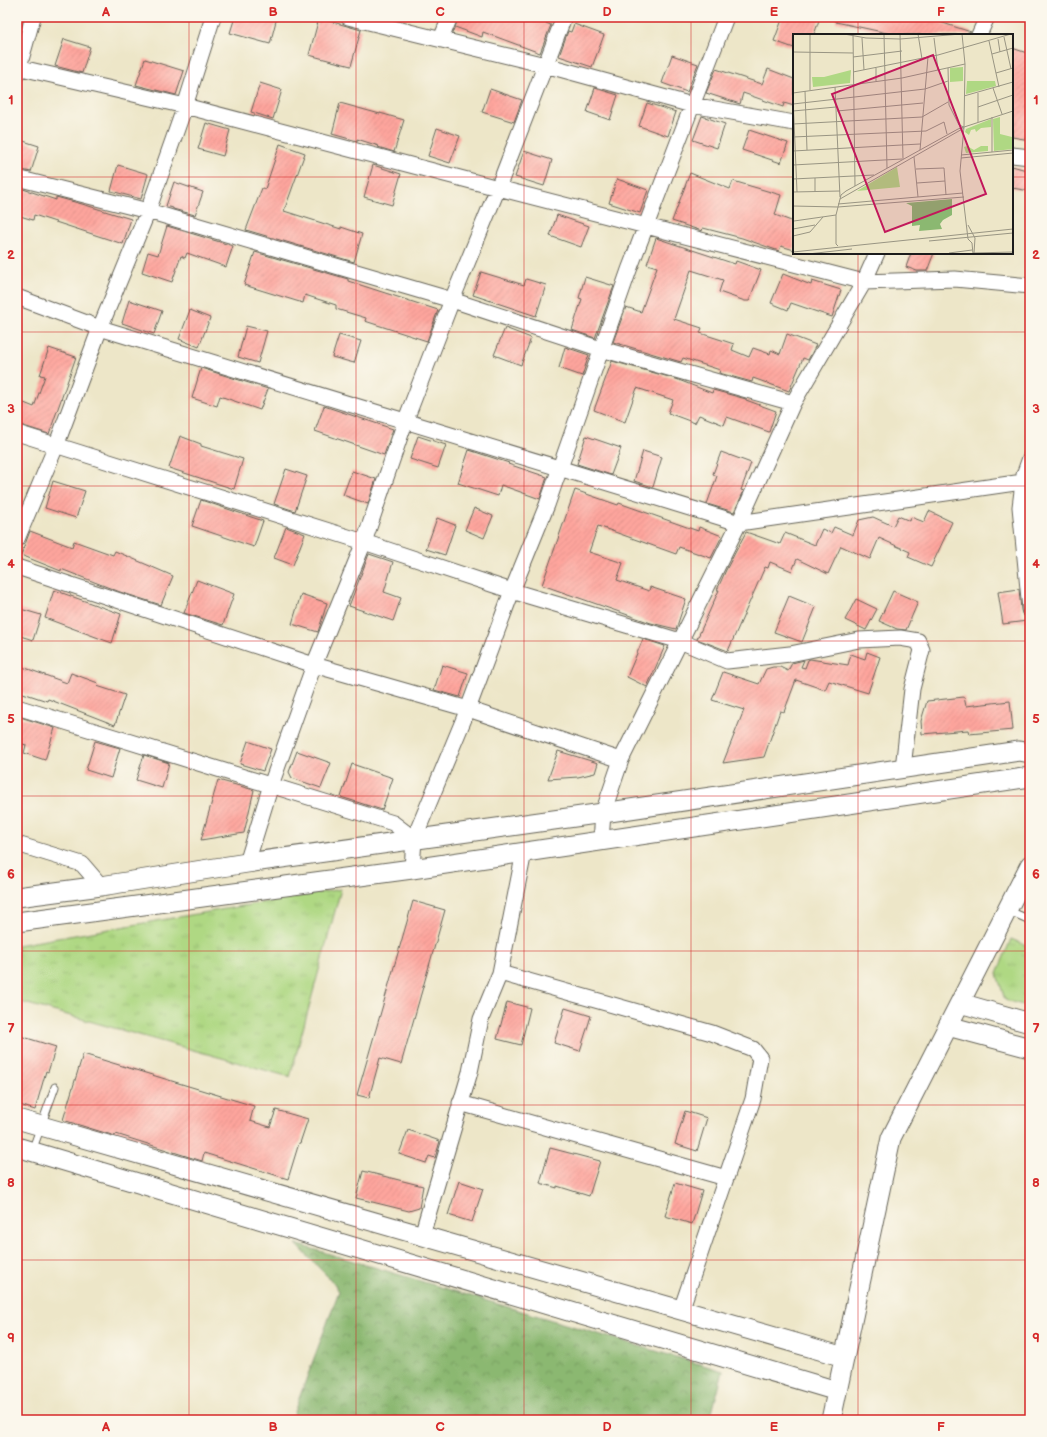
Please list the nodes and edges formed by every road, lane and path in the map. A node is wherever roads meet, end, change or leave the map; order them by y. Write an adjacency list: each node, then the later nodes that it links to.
1 (33, 17): 11 (street)
2 (213, 17): 13 (street)
3 (348, 17): 9 (street)
4 (450, 17): 9 (street)
5 (564, 17): 10 (street)
6 (726, 17): 12 (street)
7 (987, 17): 8 (street)
8 (979, 34)
9 (441, 39): 10 (street)
10 (545, 65): 12 (street); 18 (street)
11 (18, 70): 13 (street)
12 (692, 105): 14 (street); 20 (street)
13 (185, 106): 18 (street); 19 (street)
14 (793, 123)
15 (1013, 155): 16 (street)
16 (1030, 156)
17 (17, 178): 19 (street)
18 (498, 188): 20 (street); 25 (street)
19 (148, 210): 25 (street); 26 (street)
20 (646, 225): 22 (street); 27 (street)
21 (877, 254): 22 (street)
22 (864, 282): 23 (street); 28 (street)
23 (1030, 286)
24 (17, 297): 26 (street)
25 (452, 300): 27 (street); 29 (street)
26 (100, 328): 29 (street); 31 (street)
27 (601, 349): 28 (street); 33 (street)
28 (793, 403): 35 (street)
29 (405, 422): 33 (street); 37 (street)
30 (17, 433): 31 (street)
31 (56, 446): 36 (street); 37 (street)
32 (1030, 458): 34 (street)
33 (560, 468): 35 (street); 39 (street)
34 (1023, 482): 35 (street); 40 (street)
35 (739, 523): 41 (street)
36 (17, 539)
37 (364, 542): 39 (street); 42 (street)
38 (17, 567): 42 (street)
39 (512, 591): 41 (street); 44 (street)
40 (1030, 609)
41 (680, 640): 46 (street); 47 (street)
42 (314, 665): 44 (street); 49 (street)
43 (17, 707): 49 (street)
44 (468, 709): 46 (street); 51 (street)
45 (1030, 754): 47 (street)
46 (621, 760): 50 (street)
47 (903, 768): 50 (street)
48 (1030, 777): 52 (street)
49 (271, 785): 51 (street); 55 (street)
50 (603, 812): 51 (street); 52 (street)
51 (414, 839): 55 (street); 57 (street)
52 (601, 841): 54 (street)
53 (17, 844): 58 (street)
54 (524, 852): 57 (street); 63 (street)
55 (247, 863): 58 (street)
56 (1030, 865): 60 (street)
57 (412, 869): 62 (street)
58 (102, 886): 59 (street)
59 (17, 897)
60 (1007, 910): 61 (lane); 64 (street)
61 (1030, 920)
62 (17, 922)
63 (500, 973): 69 (street); 73 (street)
64 (960, 1003): 65 (street); 66 (street)
65 (1030, 1022)
66 (948, 1026): 67 (street); 76 (street)
67 (1030, 1048)
68 (55, 1087): 71 (lane)
69 (460, 1103): 73 (street); 74 (street)
70 (17, 1119): 71 (street)
71 (40, 1126): 72 (lane); 74 (street)
72 (24, 1149): 77 (street)
73 (726, 1178): 75 (street)
74 (422, 1235): 75 (street)
75 (681, 1310): 76 (street)
76 (844, 1357): 77 (street)
77 (837, 1391): 78 (street)
78 (831, 1420)

